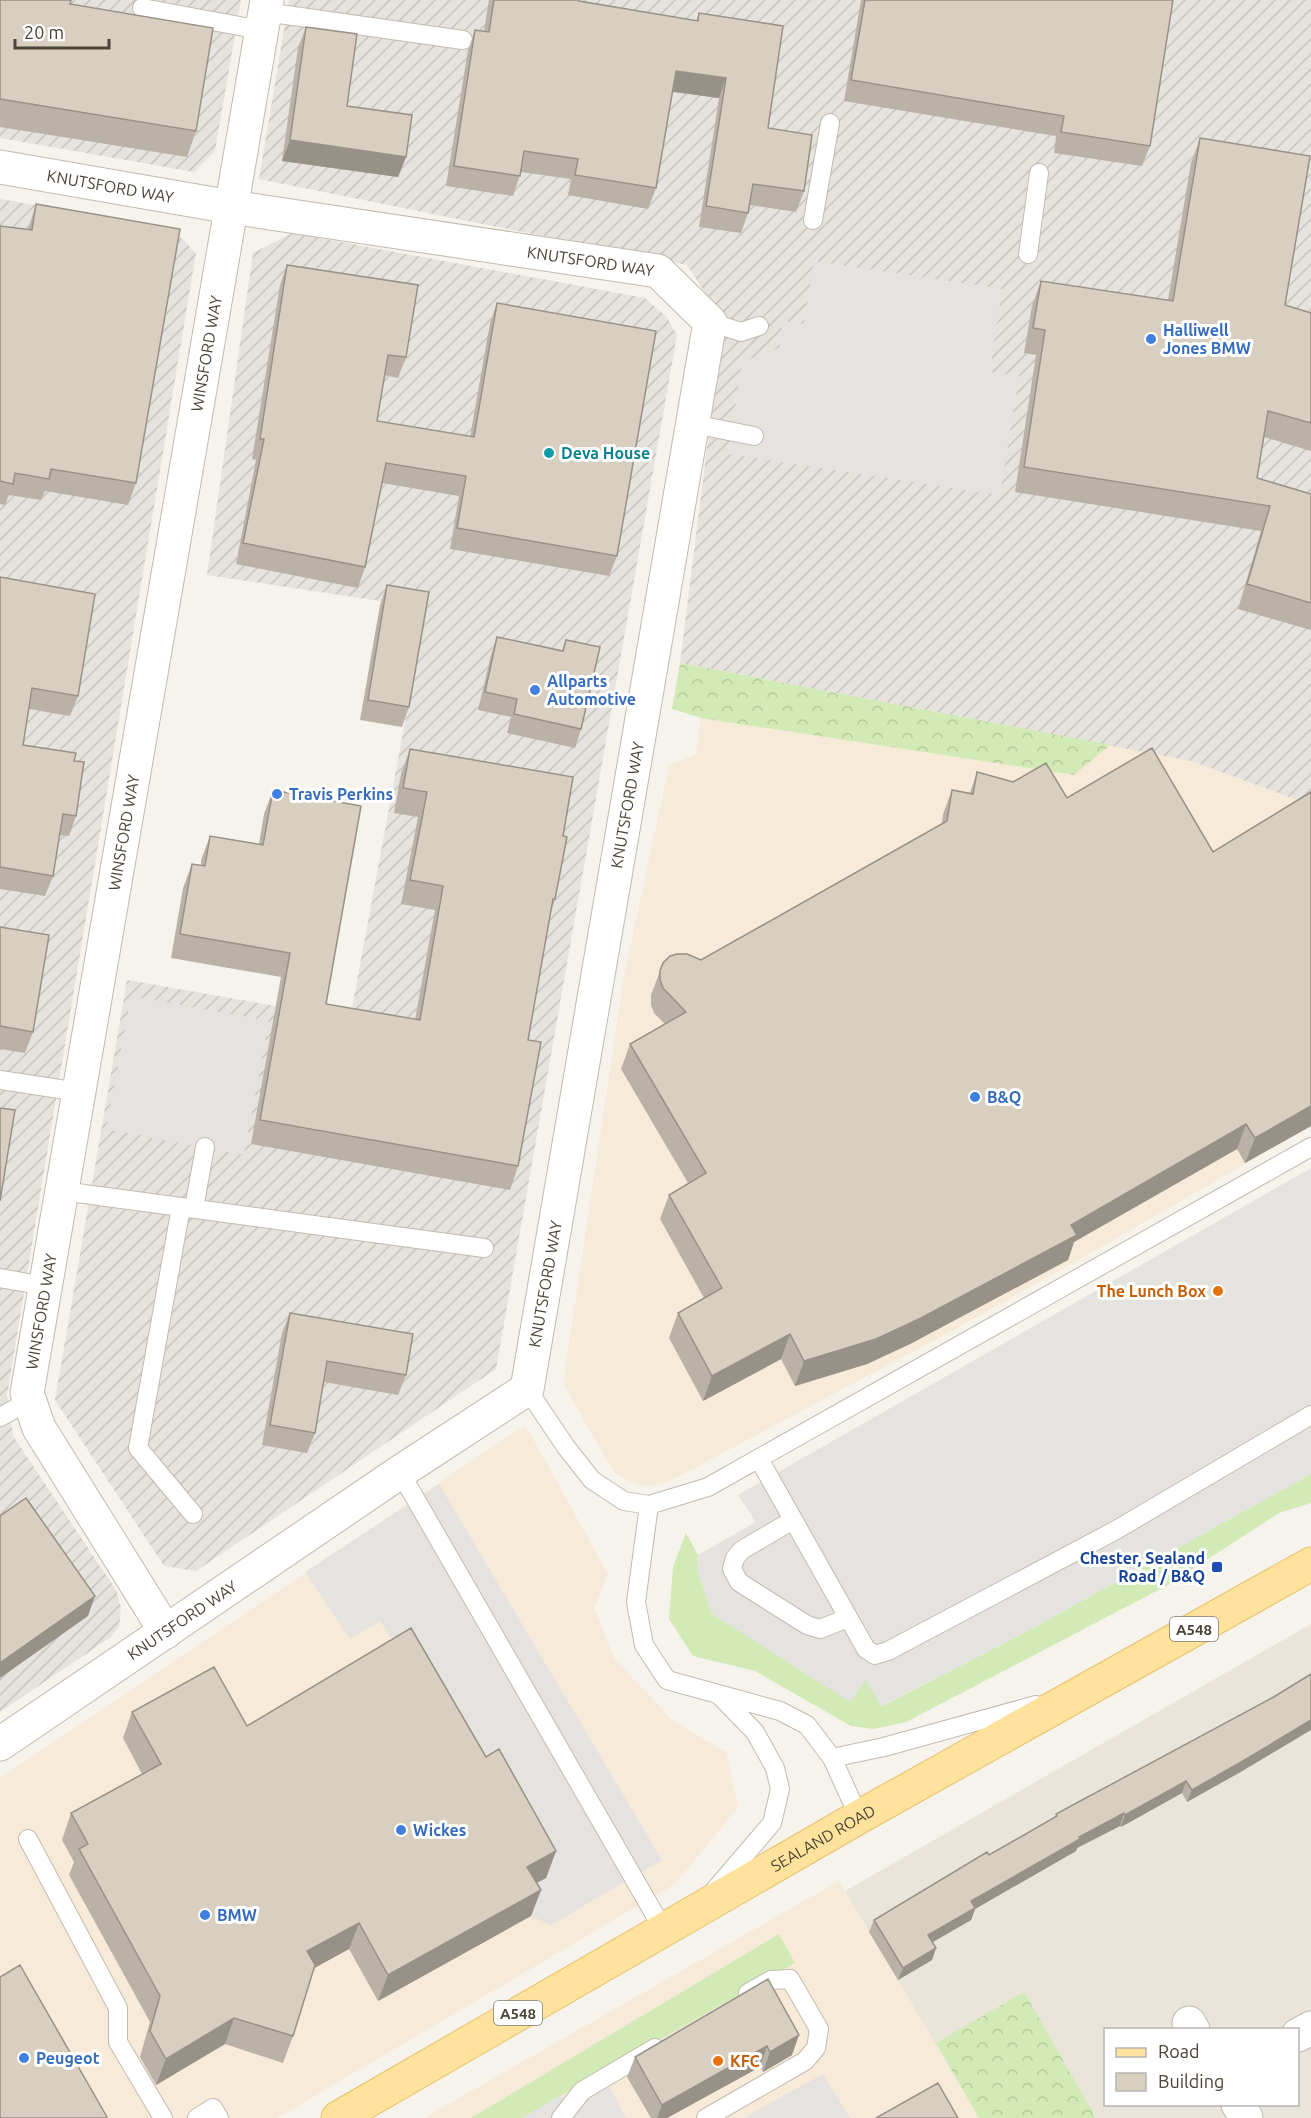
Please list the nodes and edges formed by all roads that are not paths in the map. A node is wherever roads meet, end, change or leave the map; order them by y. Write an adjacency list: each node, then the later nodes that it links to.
1 (142, 8): 2 (lane)
2 (264, 14): 3 (lane); 7 (street, WINSFORD WAY)
3 (463, 40)
4 (830, 123): 8 (lane)
5 (0, 167): 7 (street, KNUTSFORD WAY)
6 (1039, 173): 9 (lane)
7 (231, 207): 10 (street, KNUTSFORD WAY); 15 (street, WINSFORD WAY)
8 (813, 220)
9 (1028, 254)
10 (710, 322): 11 (lane); 12 (street, KNUTSFORD WAY)
11 (759, 326)
12 (693, 424): 13 (lane); 23 (street, KNUTSFORD WAY)
13 (754, 436)
14 (0, 1080): 15 (lane)
15 (79, 1092): 18 (street, WINSFORD WAY)
16 (205, 1147): 19 (lane)
17 (1311, 1147): 27 (lane)
18 (62, 1191): 19 (lane); 22 (street, WINSFORD WAY)
19 (188, 1207): 20 (lane); 30 (lane)
20 (484, 1248)
21 (0, 1278): 22 (lane)
22 (45, 1286): 24 (street, WINSFORD WAY)
23 (527, 1389): 28 (street, KNUTSFORD WAY); 29 (lane)
24 (29, 1401): 26 (lane); 34 (street, WINSFORD WAY)
25 (1311, 1415): 33 (lane)
26 (0, 1417)
27 (759, 1459): 29 (lane); 31 (lane)
28 (400, 1472): 34 (street, KNUTSFORD WAY); 42 (lane)
29 (650, 1504): 35 (lane)
30 (194, 1514)
31 (793, 1520): 33 (lane); 33 (lane)
32 (1311, 1564): 36 (main road, SEALAND ROAD / A548)
33 (848, 1618)
34 (166, 1632): 37 (street, KNUTSFORD WAY)
35 (718, 1694): 38 (lane); 41 (lane)
36 (1077, 1694): 38 (lane); 39 (main road, SEALAND ROAD / A548)
37 (0, 1744)
38 (832, 1758): 39 (lane)
39 (860, 1816): 41 (main road, SEALAND ROAD / A548)
40 (28, 1839): 45 (lane)
41 (698, 1909): 42 (main road, SEALAND ROAD / A548)
42 (663, 1929): 48 (main road, SEALAND ROAD / A548)
43 (731, 2003): 50 (lane)
44 (672, 2038): 49 (lane)
45 (163, 2118)
46 (197, 2118): 47 (lane)
47 (219, 2118)
48 (338, 2118)
49 (561, 2118)
50 (706, 2118)

